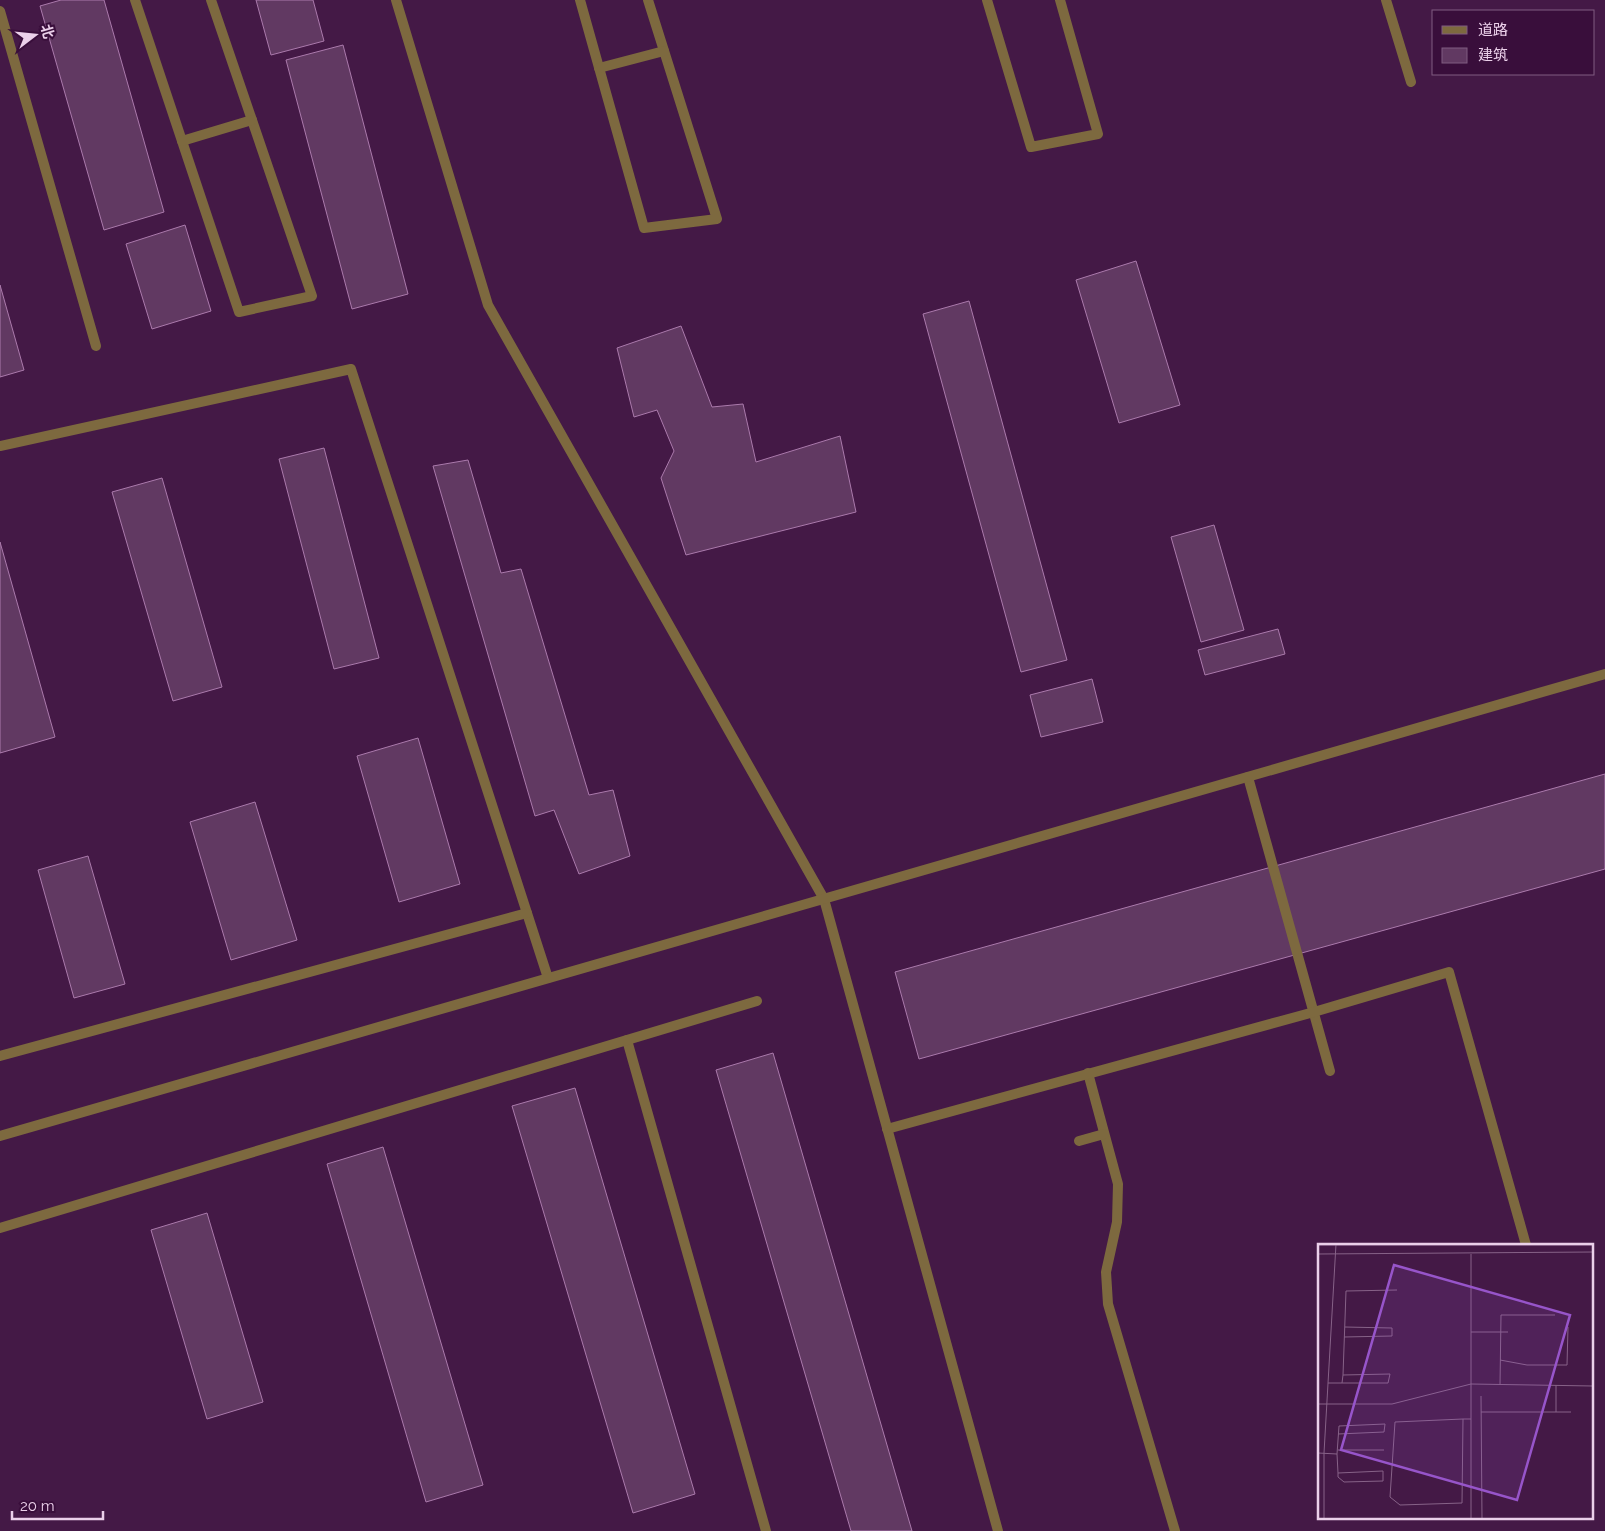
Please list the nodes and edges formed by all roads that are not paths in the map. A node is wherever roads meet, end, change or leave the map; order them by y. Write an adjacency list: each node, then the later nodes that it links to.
1 (135, 0): 14 (street)
2 (211, 0): 13 (street)
3 (396, 0): 19 (street)
4 (580, 0): 11 (street)
5 (648, 0): 10 (street)
6 (987, 0): 7 (street)
7 (1060, 0)
8 (1386, 0): 12 (street)
9 (0, 11): 15 (street)
10 (664, 50): 11 (street); 11 (street)
11 (599, 68)
12 (1410, 82)
13 (252, 120): 14 (street); 14 (street)
14 (182, 141)
15 (96, 346)
16 (0, 446): 20 (street)
17 (1605, 674): 18 (street)
18 (1248, 777): 19 (street); 23 (street)
19 (824, 899): 21 (street); 28 (street)
20 (527, 913): 21 (street); 25 (street)
21 (548, 978): 30 (street)
22 (756, 1001): 24 (street)
23 (1314, 1012): 26 (street); 27 (street); 33 (street)
24 (627, 1040): 32 (street); 34 (street)
25 (0, 1056)
26 (1330, 1072)
27 (1088, 1073): 28 (street); 29 (street)
28 (887, 1129): 35 (street)
29 (1104, 1134): 31 (street); 36 (street)
30 (0, 1136)
31 (1079, 1141)
32 (0, 1228)
33 (1526, 1244)
34 (766, 1531)
35 (998, 1531)
36 (1175, 1531)

